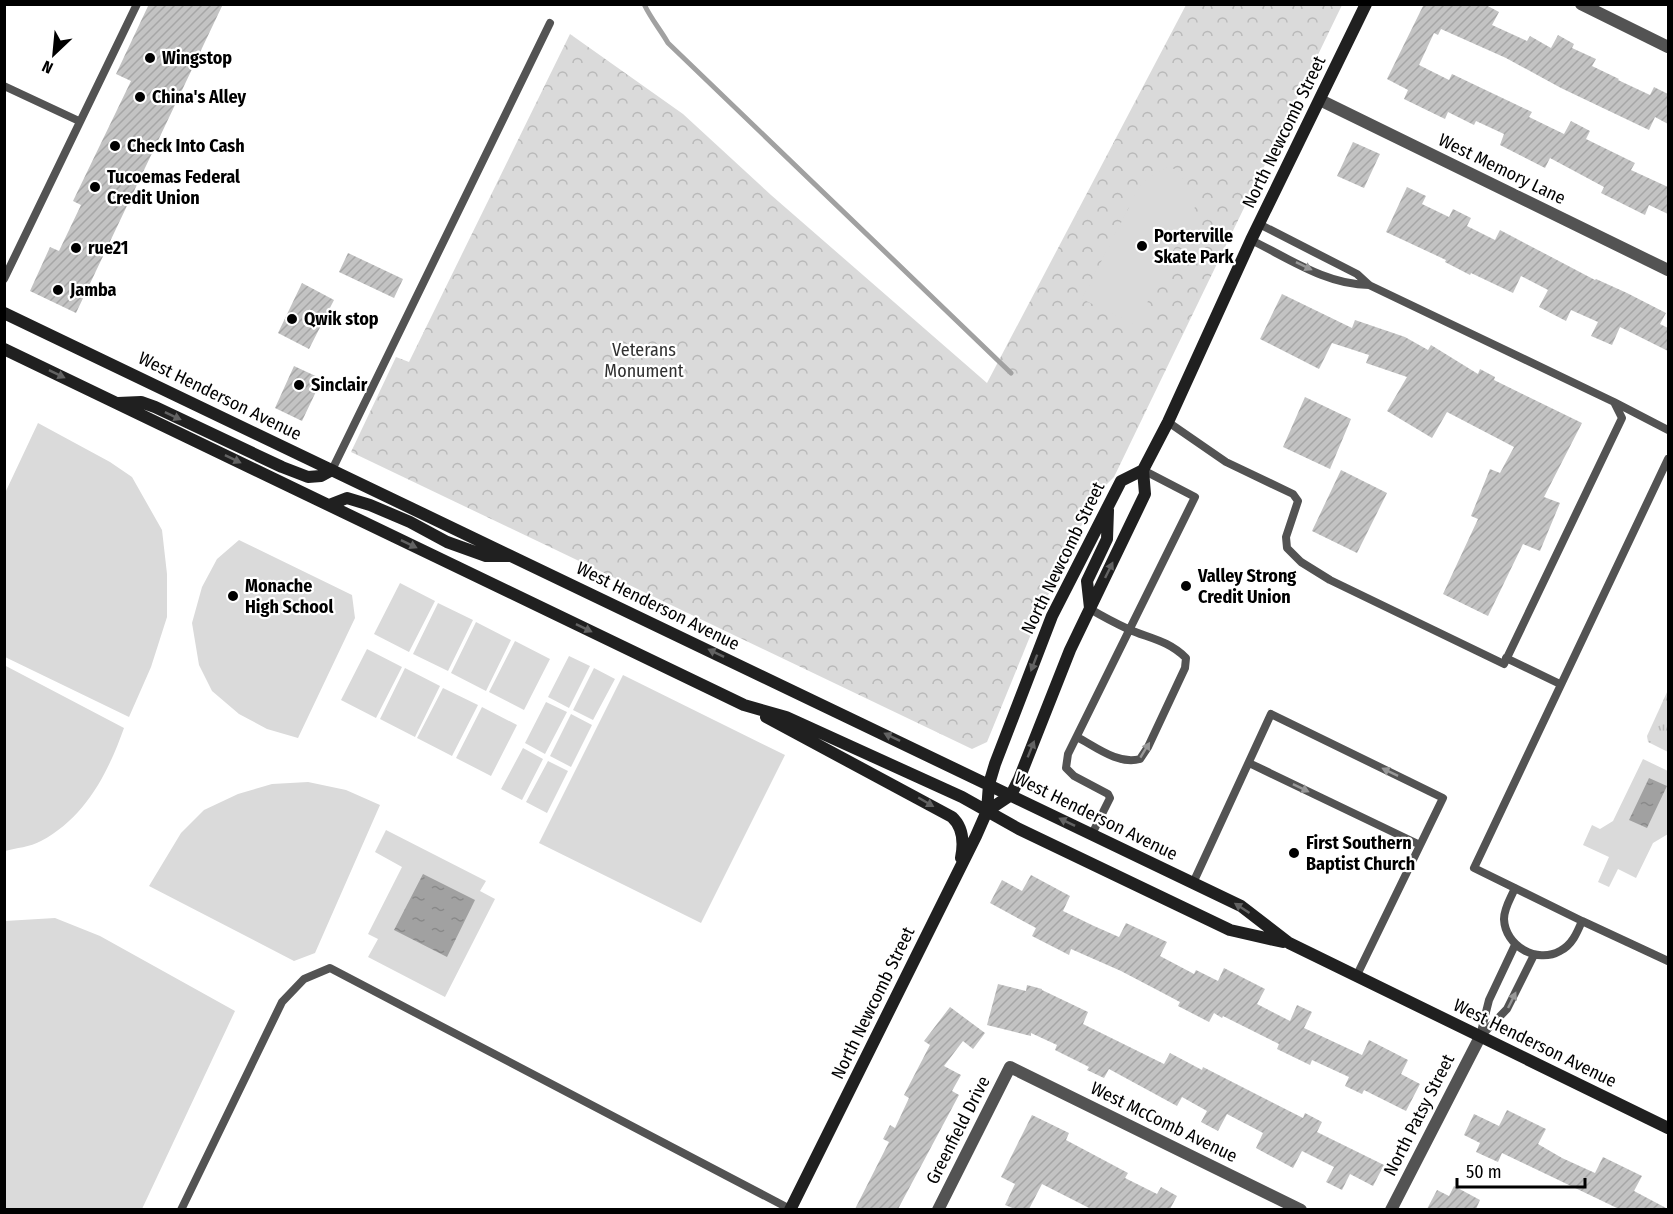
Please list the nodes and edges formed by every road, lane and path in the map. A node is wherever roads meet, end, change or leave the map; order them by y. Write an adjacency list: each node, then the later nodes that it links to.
1 (137, 4): 8 (lane)
2 (1366, 4): 7 (main road, North Newcomb Street)
3 (1581, 4): 5 (street)
4 (550, 23): 21 (lane)
5 (1668, 47)
6 (4, 86): 8 (lane)
7 (1320, 100): 9 (main road, North Newcomb Street); 11 (street, West Memory Lane)
8 (79, 121): 12 (lane)
9 (1259, 224): 10 (main road, North Newcomb Street); 13 (lane)
10 (1251, 240): 13 (lane, one-way to 13); 18 (main road, North Newcomb Street)
11 (1668, 270)
12 (4, 279)
13 (1369, 285): 16 (lane)
14 (4, 313): 21 (main road, West Henderson Avenue)
15 (4, 349): 17 (main road, West Henderson Avenue, one-way to 17)
16 (1614, 402): 19 (lane); 28 (lane)
17 (117, 403): 21 (main road, one-way to 21); 23 (main road, West Henderson Avenue, one-way to 23)
18 (1168, 422): 22 (main road, North Newcomb Street); 28 (lane)
19 (1668, 430)
20 (1668, 459): 29 (lane)
21 (332, 470): 25 (main road, West Henderson Avenue)
22 (1143, 470): 24 (main road, North Newcomb Street); 26 (main road, North Newcomb Street, one-way to 22); 27 (lane)
23 (329, 505): 25 (main road); 30 (main road, West Henderson Avenue, one-way to 30)
24 (1108, 506): 26 (main road); 33 (main road, North Newcomb Street, one-way to 33)
25 (512, 556): 33 (main road, West Henderson Avenue, one-way to 25)
26 (1090, 609): 27 (lane); 34 (main road, North Newcomb Street, one-way to 26)
27 (1130, 630): 31 (lane); 31 (lane, one-way to 27)
28 (1506, 658): 29 (lane)
29 (1560, 684): 40 (lane)
30 (744, 705): 35 (main road, West Henderson Avenue); 38 (main road, one-way to 38)
31 (1077, 737): 36 (lane)
32 (1249, 763): 37 (lane, one-way to 37); 37 (lane, one-way to 32); 39 (lane)
33 (988, 784): 34 (main road, West Henderson Avenue); 35 (main road, North Newcomb Street)
34 (1011, 795): 35 (main road); 36 (main road, West Henderson Avenue, one-way to 34)
35 (987, 811): 38 (main road, North Newcomb Street); 42 (main road, West Henderson Avenue)
36 (1092, 834): 39 (main road, West Henderson Avenue)
37 (1420, 845): 46 (lane)
38 (958, 872): 51 (main road, North Newcomb Street)
39 (1193, 883): 42 (main road, West Henderson Avenue, one-way to 39)
40 (1515, 888): 41 (lane); 43 (lane)
41 (1582, 921): 44 (lane); 45 (lane)
42 (1289, 943): 46 (main road, West Henderson Avenue)
43 (1515, 945): 44 (lane); 47 (lane)
44 (1534, 955): 47 (lane, one-way to 44)
45 (1668, 961)
46 (1356, 977): 47 (main road, West Henderson Avenue)
47 (1480, 1036): 49 (main road, West Henderson Avenue); 54 (street, North Patsy Street)
48 (1011, 1067): 52 (street, Greenfield Drive); 53 (street, West McComb Avenue)
49 (1668, 1128)
50 (181, 1209): 51 (lane)
51 (790, 1209)
52 (938, 1209)
53 (1302, 1209)
54 (1391, 1209)

